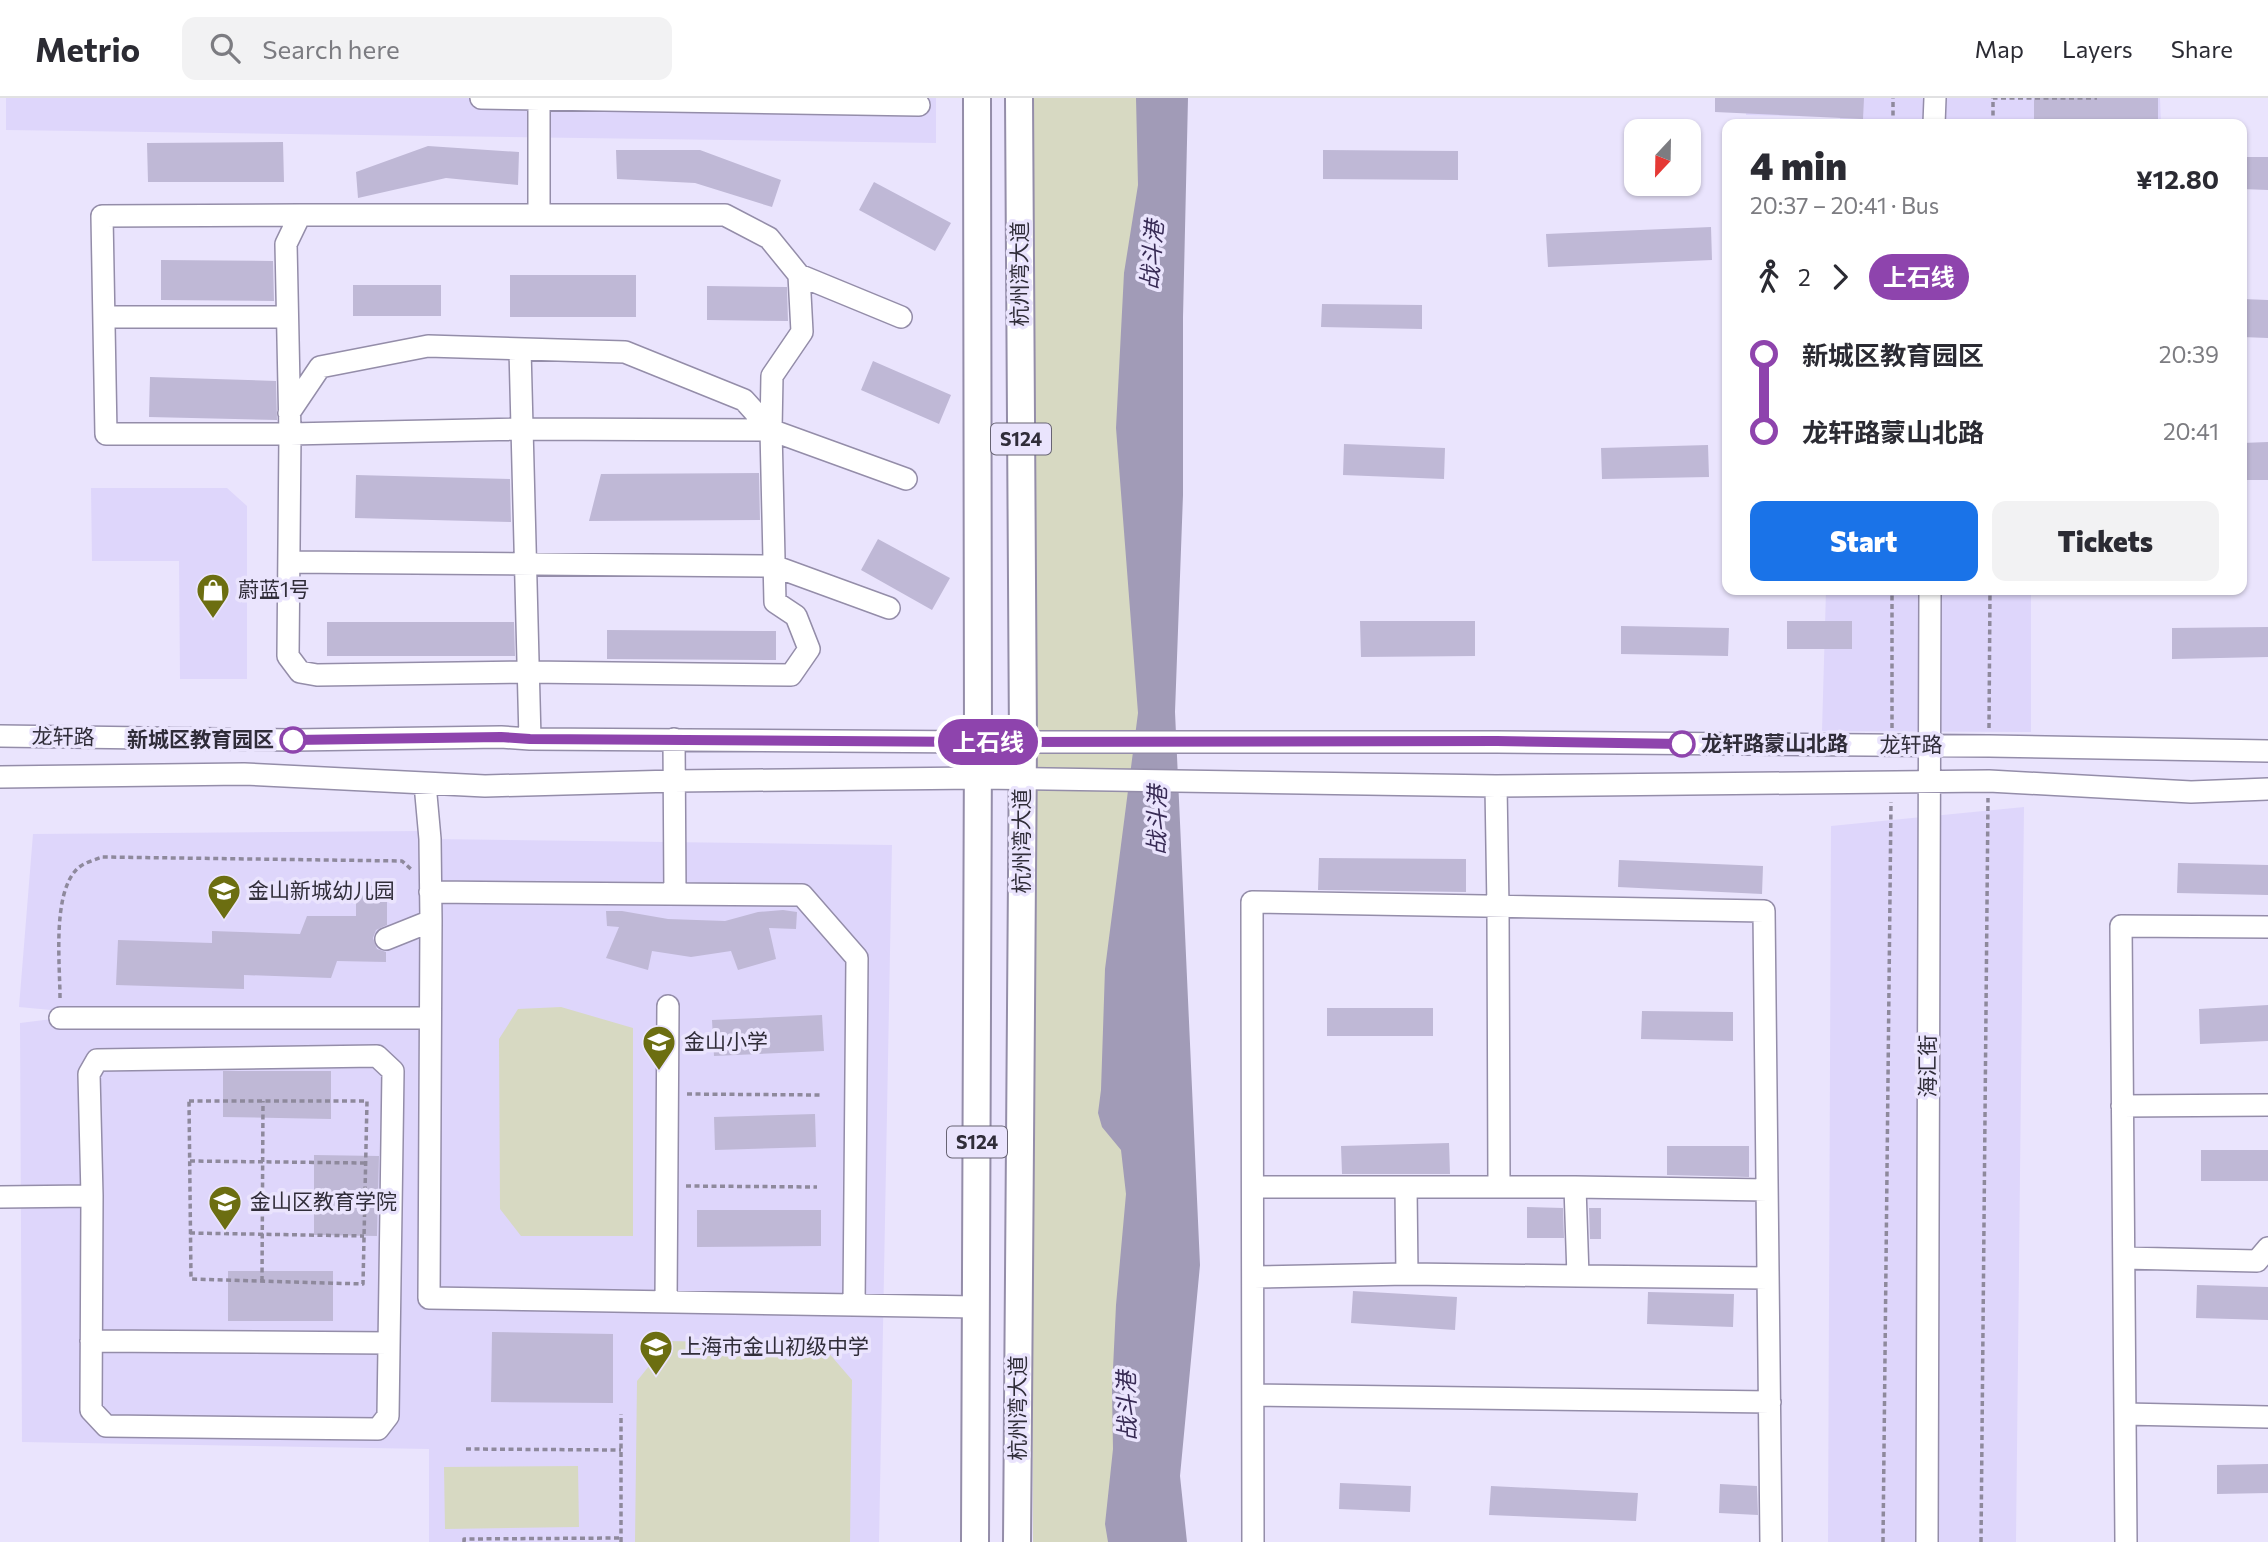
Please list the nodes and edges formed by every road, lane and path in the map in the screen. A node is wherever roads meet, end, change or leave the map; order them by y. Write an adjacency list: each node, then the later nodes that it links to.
1 (481, 98): 2 (street)
2 (539, 98): 8 (street); 13 (street)
3 (977, 98): 35 (main road, 杭州湾大道 / S124)
4 (1019, 98): 36 (main road, 杭州湾大道 / S124)
5 (1893, 98): 9 (path)
6 (1935, 98): 10 (street)
7 (2097, 98): 11 (path)
8 (919, 105)
9 (1893, 119)
10 (1934, 119)
11 (1993, 119)
12 (300, 215): 13 (street); 15 (street); 16 (street)
13 (539, 215): 14 (street)
14 (799, 275): 17 (street); 21 (street)
15 (104, 317): 16 (street); 22 (street)
16 (287, 317): 19 (street)
17 (901, 317)
18 (520, 349): 19 (street); 20 (street); 21 (street)
19 (289, 413): 22 (street)
20 (523, 429): 21 (street); 22 (street); 25 (street)
21 (771, 430): 23 (street); 26 (street)
22 (289, 435): 24 (street)
23 (906, 479)
24 (289, 562): 25 (street); 31 (street)
25 (525, 564): 26 (street); 31 (street)
26 (774, 566): 30 (street); 31 (street)
27 (1892, 595): 37 (path)
28 (1930, 595): 38 (street, 海汇街)
29 (1990, 595): 39 (path)
30 (889, 608)
31 (527, 672): 33 (street)
32 (0, 736): 33 (street, 龙轩路)
33 (530, 739): 34 (street, 龙轩路)
34 (674, 739): 35 (street, 龙轩路); 44 (street)
35 (978, 742): 36 (street, 龙轩路); 42 (main road, 杭州湾大道 / S124)
36 (1023, 742): 37 (street, 龙轩路); 43 (main road, 杭州湾大道 / S124)
37 (1892, 745): 38 (street, 龙轩路)
38 (1928, 745): 39 (street, 龙轩路); 46 (street, 海汇街)
39 (1989, 746): 40 (street, 龙轩路)
40 (2268, 751)
41 (0, 777): 48 (street)
42 (978, 778): 43 (street); 44 (street); 90 (main road, 杭州湾大道 / S124)
43 (1023, 779): 49 (street); 103 (main road, 杭州湾大道 / S124)
44 (674, 781): 48 (street); 53 (street)
45 (1891, 781): 46 (street); 49 (street); 106 (path)
46 (1928, 781): 47 (street); 107 (street, 海汇街)
47 (1989, 781): 50 (street); 108 (path)
48 (425, 784): 52 (street)
49 (1496, 786): 54 (street)
50 (2268, 789)
51 (413, 871): 59 (path)
52 (430, 892): 53 (street); 55 (street)
53 (675, 894): 89 (street)
54 (1499, 908): 71 (street); 73 (street); 75 (street)
55 (431, 921): 57 (street); 60 (street)
56 (2268, 926): 65 (street)
57 (386, 939)
58 (668, 1006): 61 (street)
59 (60, 1018): 60 (street)
60 (430, 1018): 88 (street)
61 (667, 1094): 62 (path); 69 (street)
62 (820, 1095)
63 (263, 1101): 66 (path); 67 (path); 68 (path)
64 (2268, 1105): 65 (street)
65 (2122, 1106): 82 (street)
66 (190, 1161): 67 (path); 78 (path)
67 (262, 1162): 68 (path); 79 (path)
68 (366, 1163): 80 (path)
69 (667, 1186): 70 (path); 88 (street)
70 (817, 1187)
71 (1253, 1187): 72 (street); 85 (street)
72 (1406, 1187): 73 (street); 83 (street)
73 (1499, 1187): 74 (street)
74 (1575, 1187): 75 (street); 84 (street)
75 (1767, 1190): 86 (street)
76 (92, 1196): 77 (street); 91 (street); 92 (street)
77 (0, 1197)
78 (190, 1233): 79 (path); 87 (path)
79 (262, 1234): 80 (path); 87 (path)
80 (365, 1236): 87 (path)
81 (2264, 1257): 82 (street)
82 (2124, 1258): 96 (street)
83 (1407, 1273): 84 (street); 85 (street)
84 (1578, 1276): 86 (street)
85 (1253, 1277): 93 (street)
86 (1768, 1278): 94 (street)
87 (262, 1281)
88 (666, 1302): 89 (street)
89 (854, 1305): 90 (street)
90 (976, 1307): 102 (main road, 杭州湾大道 / S124)
91 (92, 1341): 92 (street); 92 (street)
92 (388, 1343)
93 (1253, 1395): 94 (street); 104 (street)
94 (1770, 1402): 105 (street)
95 (621, 1414): 99 (path)
96 (2125, 1414): 97 (street); 109 (street)
97 (2268, 1418)
98 (466, 1449): 99 (path)
99 (621, 1450): 100 (path)
100 (621, 1540): 101 (path)
101 (464, 1542)
102 (975, 1542)
103 (1017, 1542)
104 (1253, 1542)
105 (1771, 1542)
106 (1883, 1542)
107 (1927, 1542)
108 (1981, 1542)
109 (2126, 1542)

